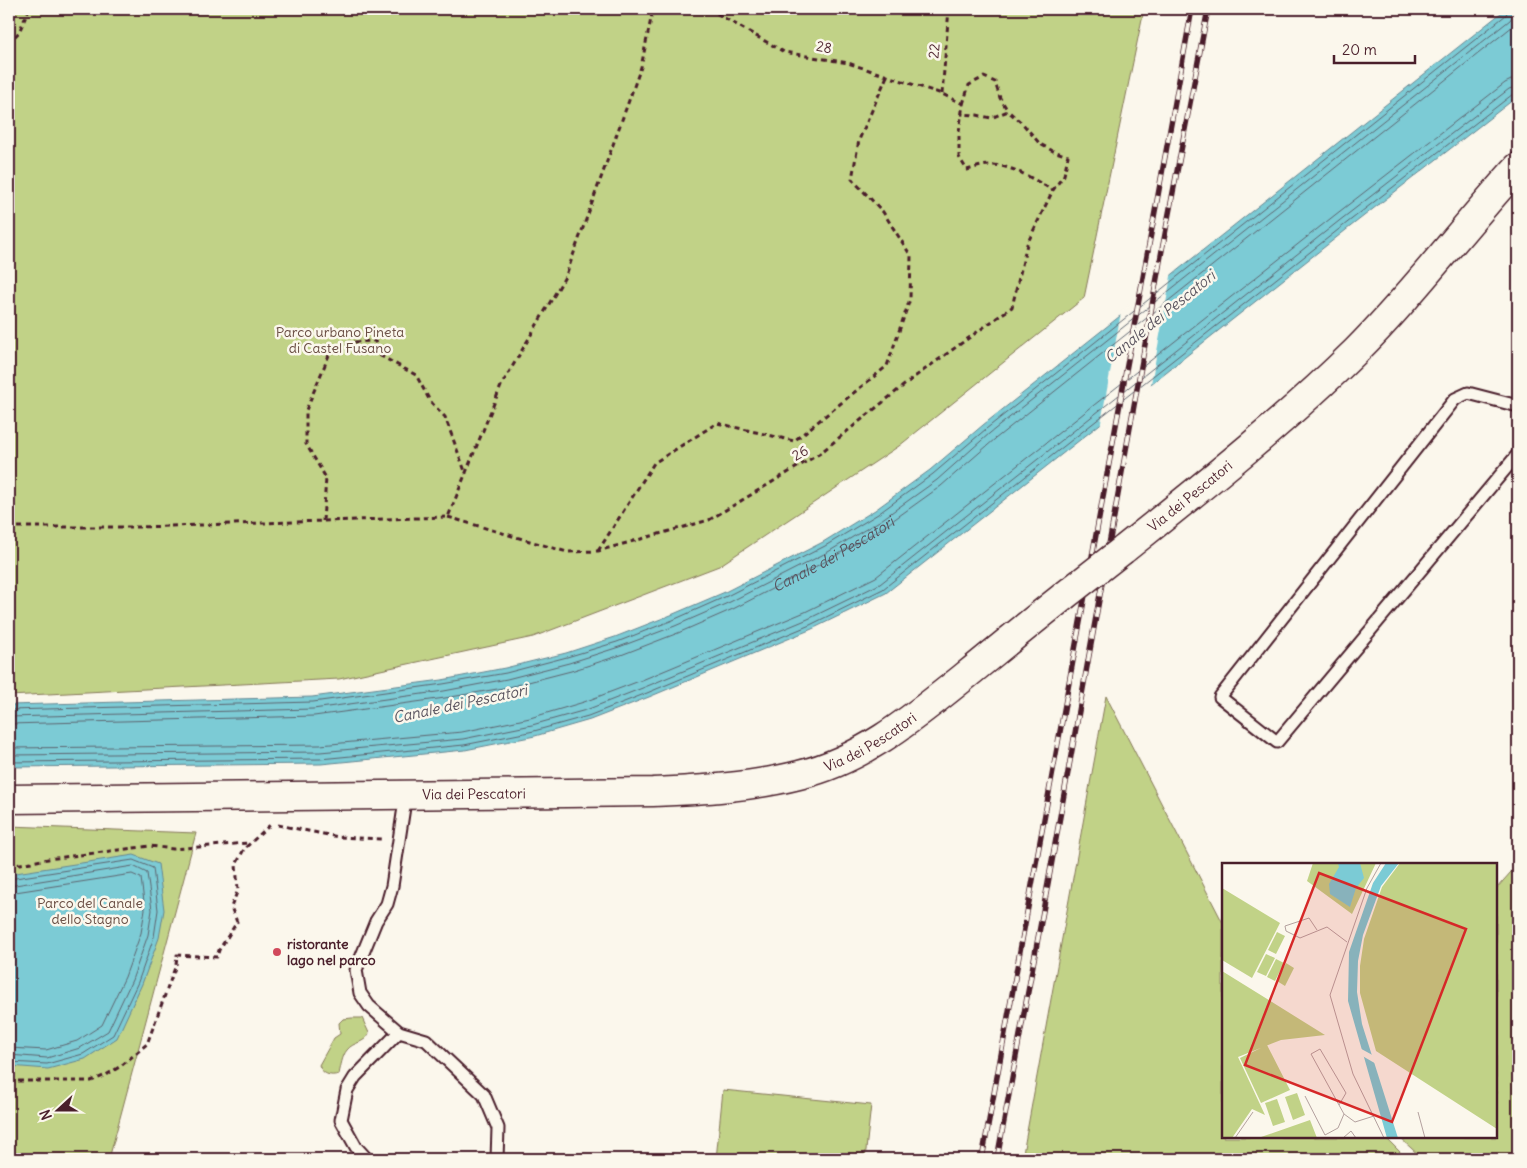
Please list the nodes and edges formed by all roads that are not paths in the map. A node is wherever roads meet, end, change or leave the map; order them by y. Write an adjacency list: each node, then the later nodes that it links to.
1 (1518, 167): 4 (street, Via dei Pescatori, bridge)
2 (1518, 406): 3 (lane)
3 (1518, 454)
4 (406, 794): 5 (street, Via dei Pescatori); 6 (lane)
5 (9, 799)
6 (399, 1032): 7 (lane); 8 (lane)
7 (367, 1159)
8 (497, 1159)

